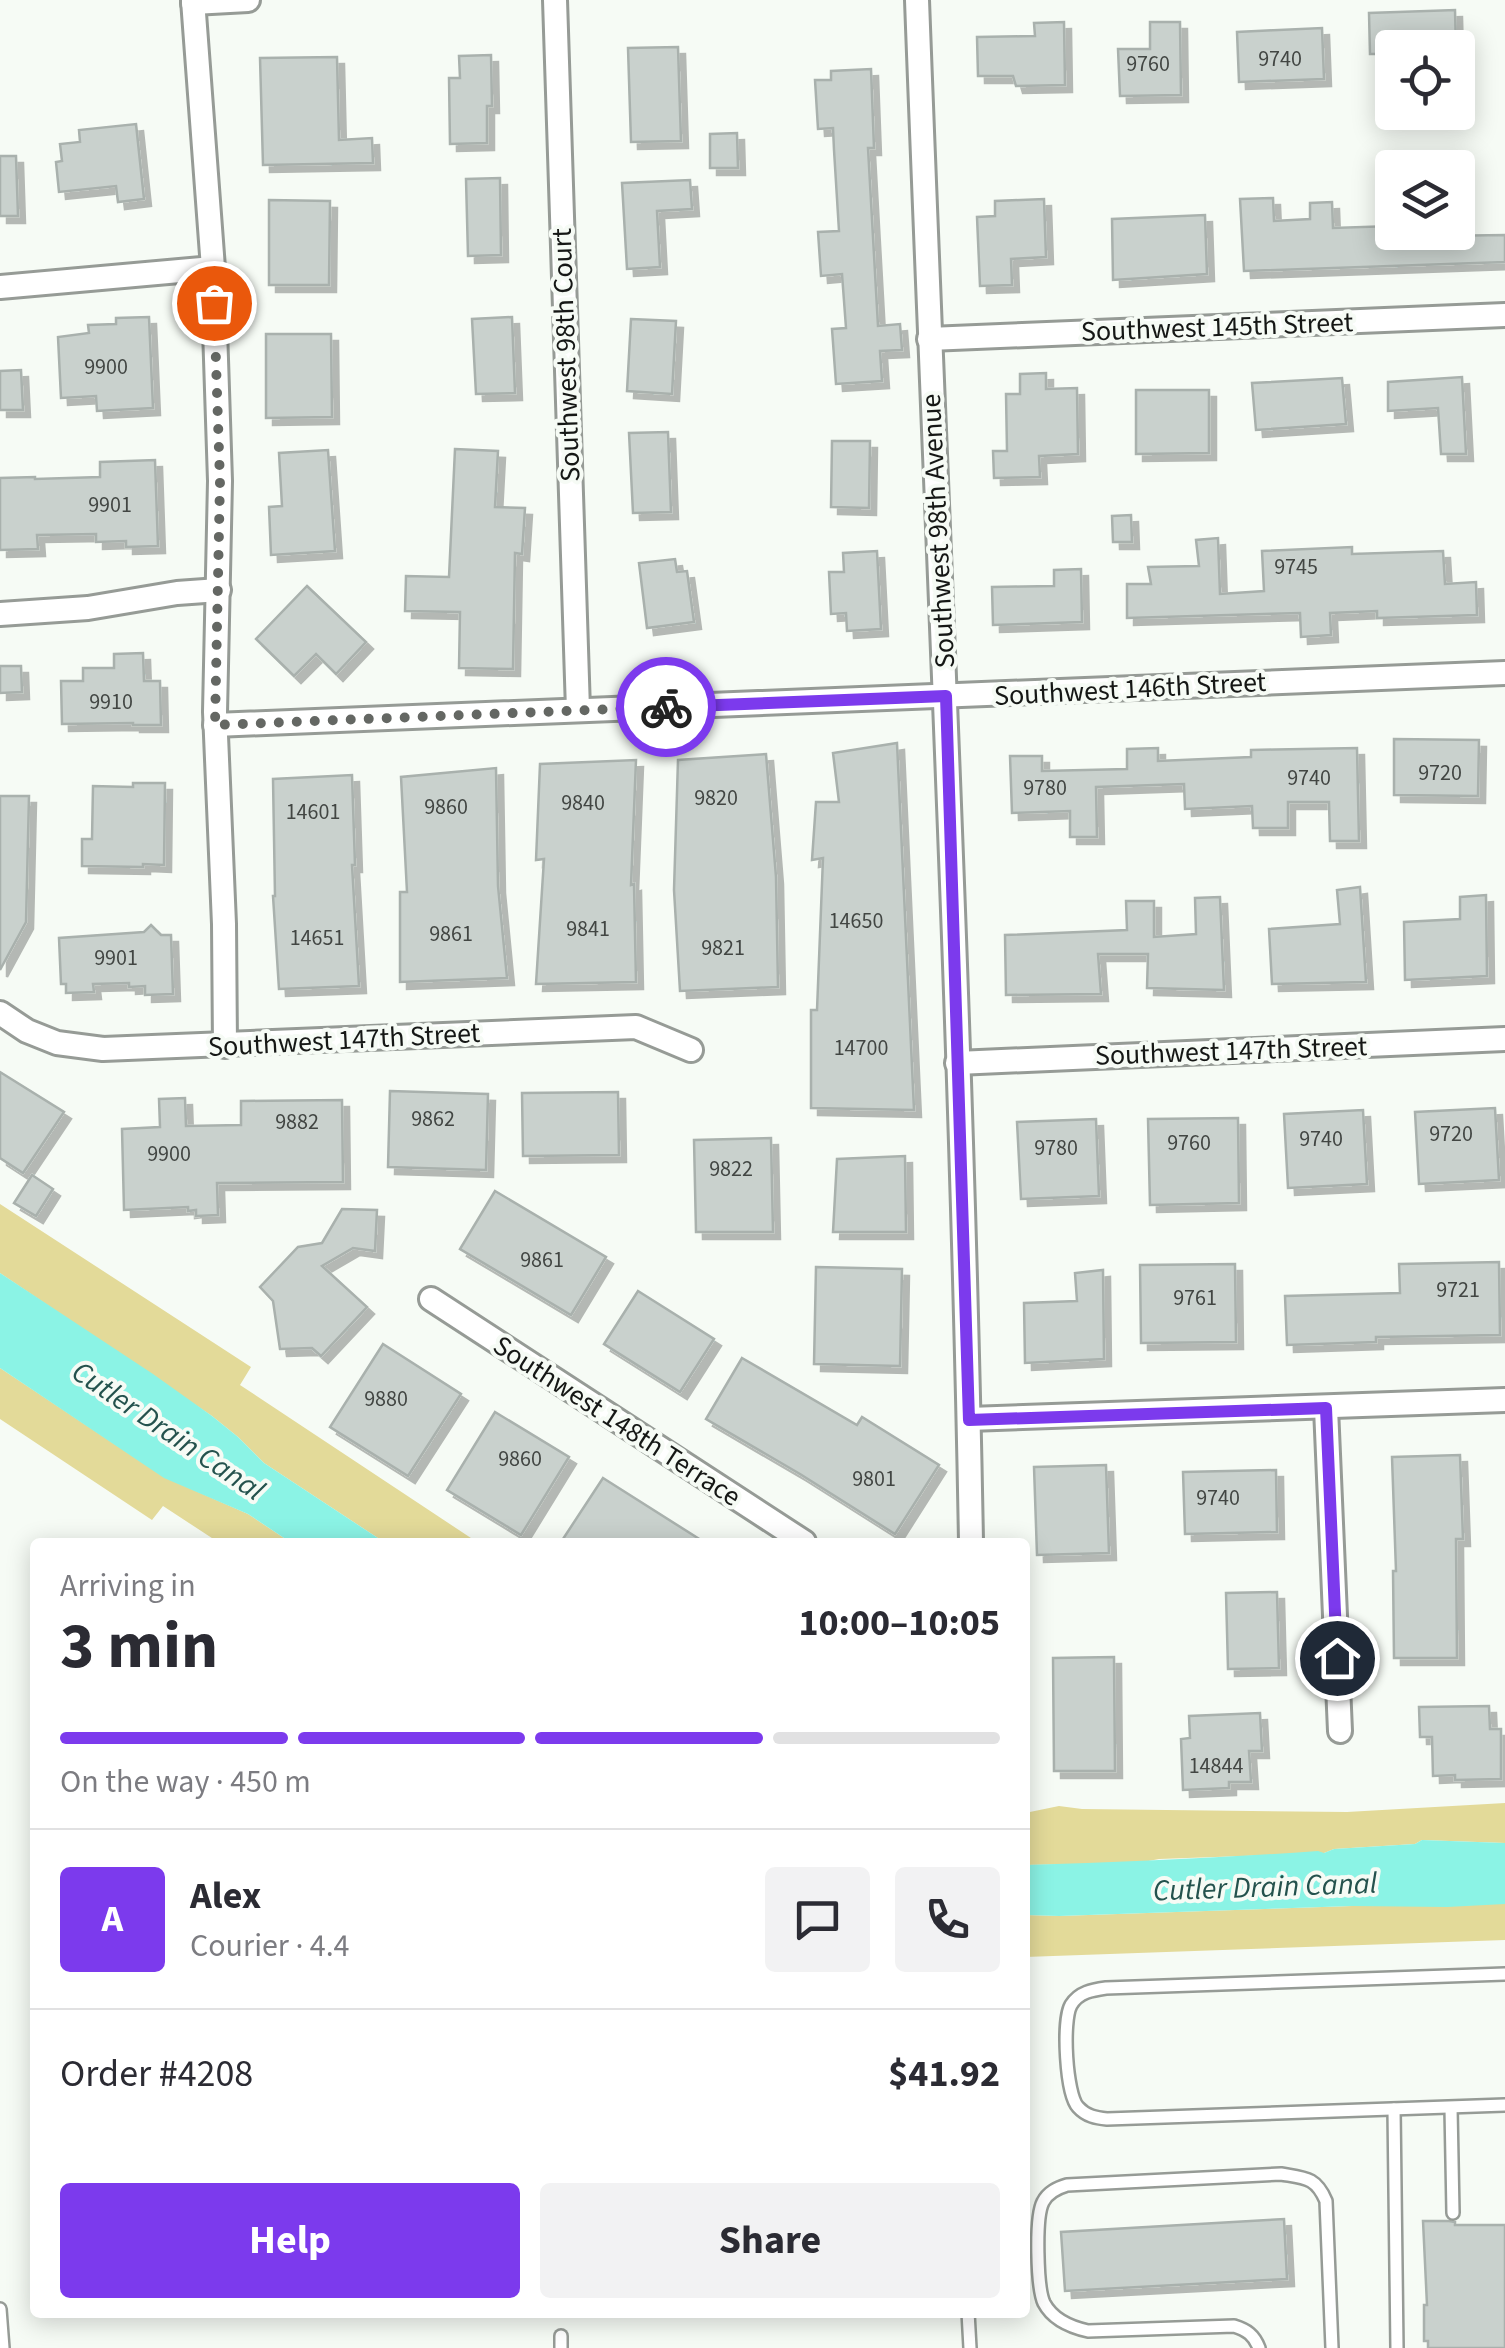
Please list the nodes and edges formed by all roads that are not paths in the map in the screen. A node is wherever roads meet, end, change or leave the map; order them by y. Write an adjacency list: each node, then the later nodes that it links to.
1 (248, 0): 4 (street)
2 (555, 0): 13 (street, Southwest 98th Court)
3 (917, 0): 8 (street, Southwest 98th Avenue)
4 (193, 1): 5 (street)
5 (213, 268): 6 (street); 9 (street)
6 (0, 287)
7 (1505, 315): 8 (street, Southwest 145th Street)
8 (929, 340): 12 (street, Southwest 98th Avenue)
9 (219, 590): 10 (street); 14 (street)
10 (0, 614)
11 (1505, 672): 12 (street, Southwest 146th Street)
12 (946, 696): 13 (street, Southwest 146th Street); 19 (street, Southwest 98th Avenue)
13 (578, 710): 14 (street, Southwest 146th Street)
14 (215, 725): 17 (street)
15 (0, 1013): 17 (street, Southwest 147th Street)
16 (1505, 1039): 19 (street, Southwest 147th Street)
17 (225, 1046): 18 (street, Southwest 147th Street)
18 (691, 1050)
19 (957, 1062): 23 (street, Southwest 98th Avenue)
20 (431, 1299): 24 (street, Southwest 148th Terrace)
21 (1505, 1400): 22 (street)
22 (1326, 1408): 23 (street); 26 (street)
23 (969, 1420): 25 (street, Southwest 98th Avenue)
24 (798, 1538)
25 (971, 1538)
26 (1340, 1731)
27 (1505, 1974): 30 (lane)
28 (1505, 2106): 29 (lane)
29 (1451, 2108): 30 (lane); 31 (lane)
30 (1394, 2109): 38 (lane)
31 (1454, 2213)
32 (0, 2309): 34 (lane)
33 (968, 2318): 35 (lane)
34 (2, 2348)
35 (970, 2348)
36 (1258, 2348): 37 (lane)
37 (1332, 2348)
38 (1397, 2348)

